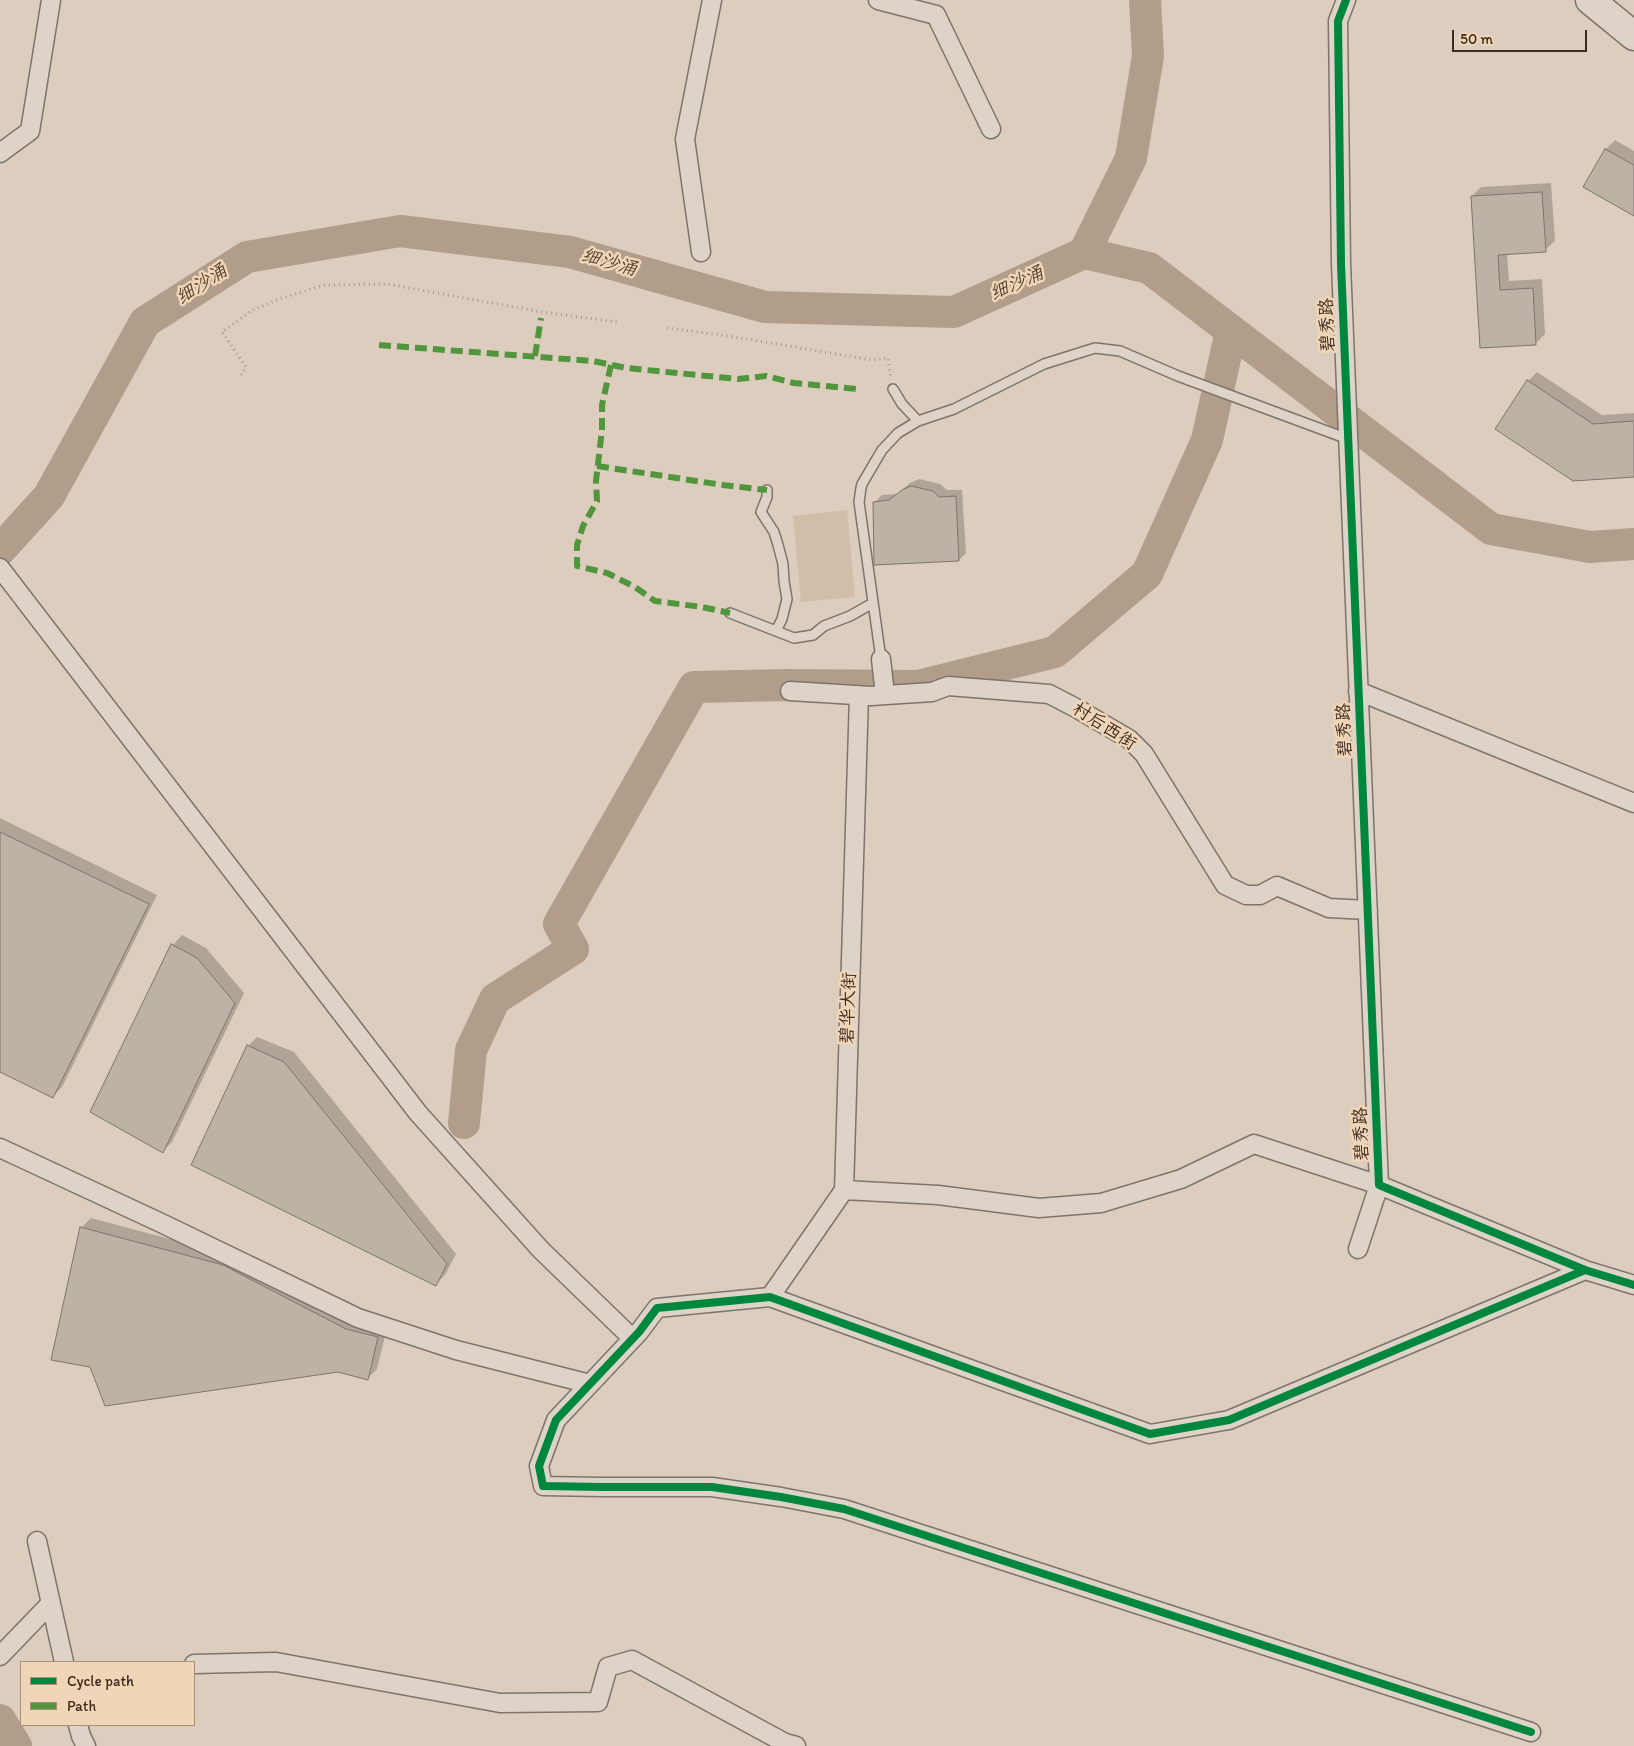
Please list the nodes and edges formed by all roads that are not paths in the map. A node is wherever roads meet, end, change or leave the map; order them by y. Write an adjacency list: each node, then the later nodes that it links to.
1 (52, 0): 8 (street)
2 (712, 0): 9 (street)
3 (878, 0): 7 (street)
4 (1346, 0): 12 (street, 碧秀路)
5 (1590, 0): 6 (main road)
6 (1634, 36)
7 (991, 129)
8 (0, 153)
9 (701, 252)
10 (893, 389): 11 (lane)
11 (918, 421): 12 (lane); 15 (lane)
12 (1348, 439): 20 (street, 碧秀路)
13 (767, 490): 17 (lane)
14 (5, 574): 32 (street)
15 (873, 603): 17 (lane); 18 (lane)
16 (730, 613): 17 (lane)
17 (776, 631)
18 (882, 659): 21 (street)
19 (790, 691): 22 (street, 村后西街)
20 (1358, 691): 23 (street); 24 (street, 碧秀路)
21 (885, 694): 22 (street, 村后西街); 24 (street, 村后西街)
22 (858, 695): 27 (street, 碧华大街)
23 (1634, 802)
24 (1368, 910): 26 (street, 碧秀路)
25 (0, 1148): 33 (street)
26 (1379, 1185): 27 (street); 28 (street); 29 (street, 碧秀路)
27 (844, 1190): 31 (street)
28 (1358, 1249)
29 (1585, 1270): 30 (street, 碧秀路); 31 (street)
30 (1634, 1285)
31 (770, 1297): 32 (street)
32 (632, 1338): 33 (street)
33 (590, 1384): 40 (street)
34 (37, 1541): 35 (street)
35 (51, 1603): 36 (street); 37 (street)
36 (0, 1656)
37 (64, 1661)
38 (195, 1664): 42 (street)
39 (78, 1726): 41 (street)
40 (1531, 1732)
41 (86, 1746)
42 (796, 1746)

